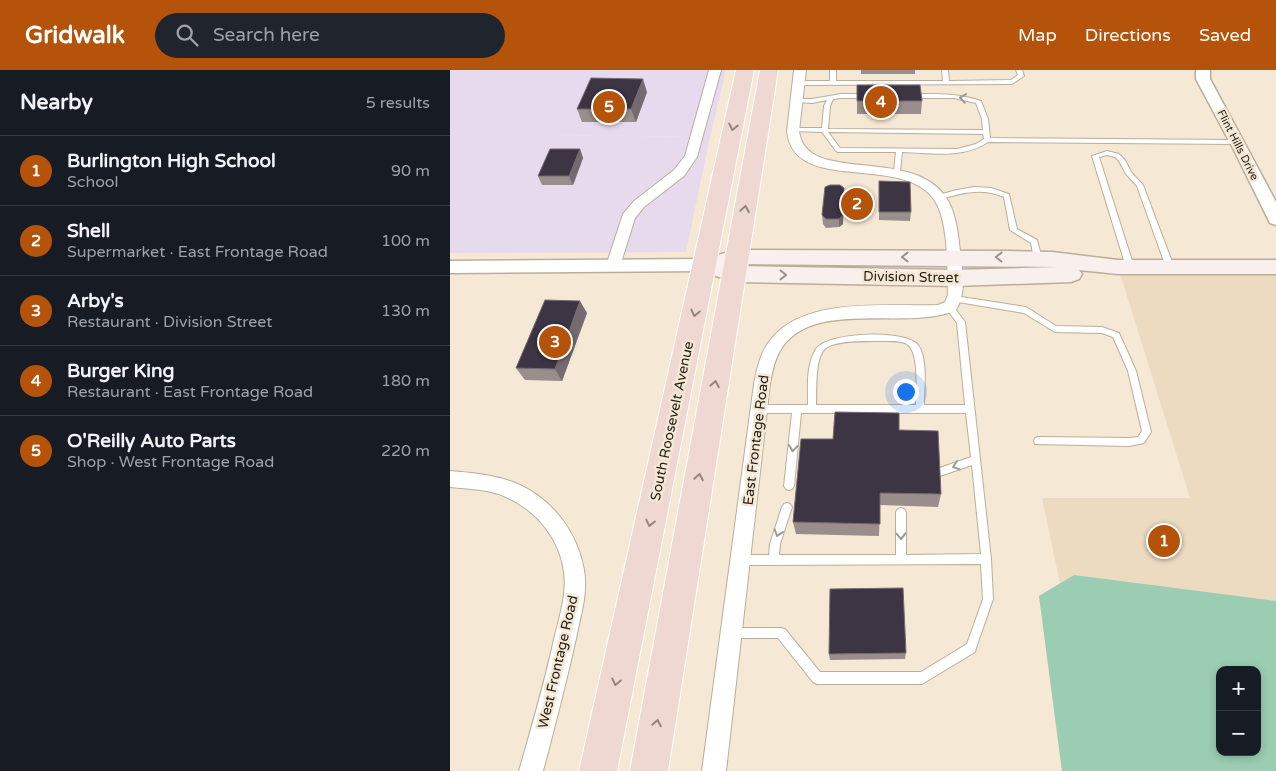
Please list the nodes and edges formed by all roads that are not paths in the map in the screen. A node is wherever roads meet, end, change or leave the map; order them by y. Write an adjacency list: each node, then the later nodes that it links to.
1 (715, 70): 26 (street)
2 (745, 70): 25 (highway, South Roosevelt Avenue, one-way to 25)
3 (769, 70): 27 (highway, one-way to 3)
4 (833, 70): 9 (lane)
5 (945, 70): 10 (lane)
6 (1019, 70): 10 (lane)
7 (1203, 70): 18 (street, Flint Hills Drive)
8 (799, 76): 9 (lane); 14 (street)
9 (833, 83): 10 (lane)
10 (946, 84)
11 (880, 96): 13 (lane)
12 (900, 96): 17 (lane, one-way to 12)
13 (829, 98): 14 (lane); 16 (lane)
14 (797, 100): 15 (street)
15 (794, 130): 16 (lane); 20 (street)
16 (825, 130): 17 (lane); 19 (lane)
17 (986, 136): 18 (lane); 19 (lane)
18 (1238, 142): 22 (street, Flint Hills Drive)
19 (898, 150): 20 (lane)
20 (897, 171): 21 (street)
21 (940, 197): 23 (street); 24 (lane)
22 (1276, 219)
23 (952, 257): 24 (main road, Division Street, one-way to 23); 27 (main road, Division Street, one-way to 27); 32 (street)
24 (1038, 259): 29 (main road, Division Street)
25 (705, 265): 26 (street, Division Street); 27 (main road, Division Street); 52 (highway, South Roosevelt Avenue, one-way to 52)
26 (613, 266): 28 (street, Division Street)
27 (735, 266): 32 (main road, Division Street, one-way to 32); 53 (highway, one-way to 27)
28 (450, 267)
29 (1124, 267): 30 (main road, Division Street); 30 (lane); 32 (main road, Division Street)
30 (1170, 267): 31 (main road, Division Street)
31 (1276, 267)
32 (955, 278): 33 (street)
33 (952, 303): 34 (street, East Frontage Road); 38 (lane); 39 (lane)
34 (759, 409): 35 (lane); 48 (street, East Frontage Road)
35 (797, 409): 36 (lane); 43 (lane, one-way to 43)
36 (812, 409): 37 (lane); 37 (lane)
37 (920, 409): 38 (lane)
38 (969, 409): 40 (lane)
39 (1038, 441)
40 (975, 460): 41 (lane, one-way to 41); 47 (lane)
41 (937, 473)
42 (450, 479): 51 (street, West Frontage Road)
43 (789, 486)
44 (787, 507): 49 (lane, one-way to 49)
45 (900, 512): 46 (lane, one-way to 46)
46 (901, 559): 47 (lane); 49 (lane)
47 (986, 559): 50 (lane)
48 (740, 560): 49 (lane); 50 (street, East Frontage Road)
49 (773, 560)
50 (731, 633): 54 (street, East Frontage Road)
51 (531, 771)
52 (598, 771)
53 (649, 771)
54 (714, 771)

